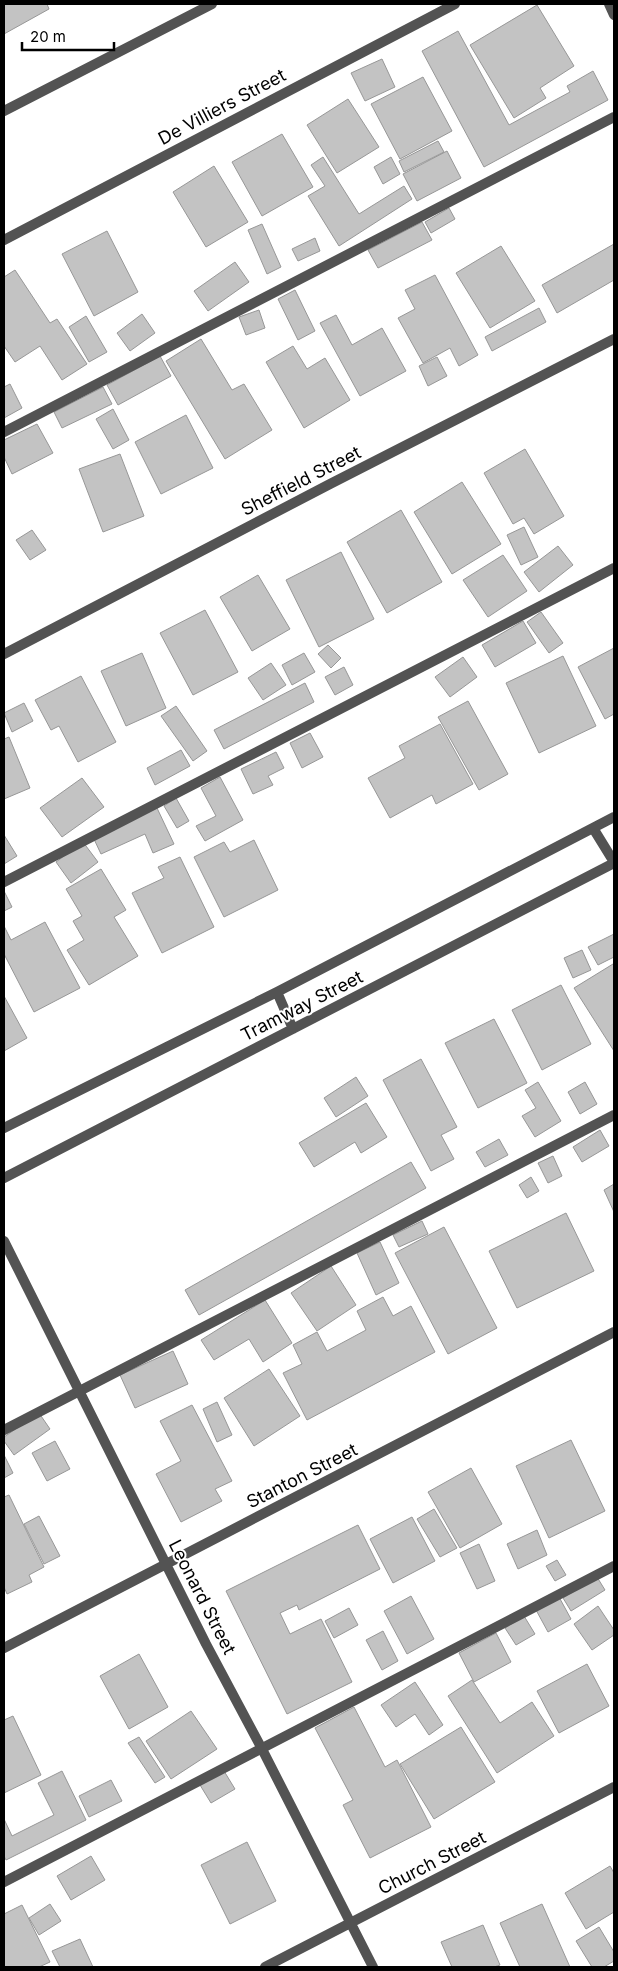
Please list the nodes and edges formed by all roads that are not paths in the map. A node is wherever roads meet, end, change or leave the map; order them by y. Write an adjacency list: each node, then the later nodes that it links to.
1 (212, 4): 5 (street)
2 (455, 4): 7 (street, De Villiers Street)
3 (609, 4): 4 (street)
4 (614, 15)
5 (4, 111)
6 (614, 117): 9 (street)
7 (4, 240)
8 (614, 339): 11 (street, Sheffield Street)
9 (4, 432)
10 (614, 568): 15 (street)
11 (4, 654)
12 (614, 817): 13 (street, Tramway Street)
13 (593, 828): 14 (street); 16 (street, Tramway Street)
14 (614, 862): 17 (street, Tramway Street)
15 (4, 882)
16 (277, 992): 17 (street); 19 (street, Tramway Street)
17 (293, 1029): 20 (street, Tramway Street)
18 (614, 1115): 23 (street)
19 (4, 1128)
20 (4, 1178)
21 (4, 1240): 23 (street, Leonard Street)
22 (614, 1332): 25 (street, Stanton Street)
23 (80, 1391): 24 (street); 25 (street, Leonard Street)
24 (4, 1430)
25 (167, 1565): 27 (street, Stanton Street); 28 (street, Leonard Street)
26 (614, 1566): 28 (street)
27 (4, 1648)
28 (262, 1748): 30 (street); 31 (street, Leonard Street)
29 (614, 1788): 31 (street, Church Street)
30 (4, 1882)
31 (350, 1923): 32 (street, Church Street); 33 (street, Leonard Street)
32 (265, 1967)
33 (373, 1967)

